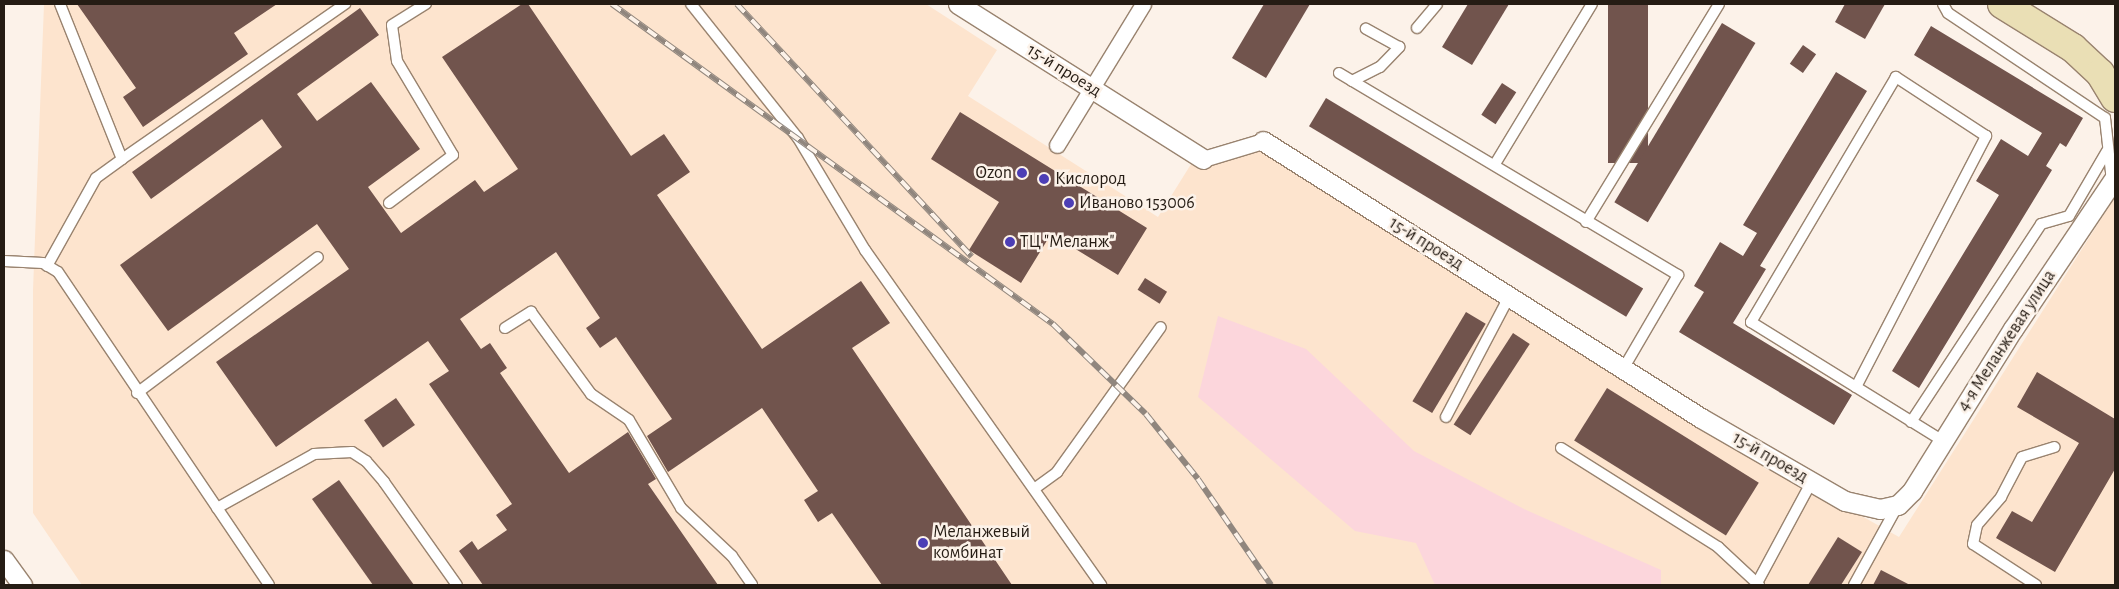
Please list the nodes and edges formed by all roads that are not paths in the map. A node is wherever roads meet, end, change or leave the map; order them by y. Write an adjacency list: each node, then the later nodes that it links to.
1 (60, 4): 21 (lane)
2 (346, 4): 21 (lane)
3 (426, 4): 25 (lane)
4 (691, 4): 42 (lane)
5 (958, 4): 16 (street, 15-й проезд)
6 (1143, 4): 16 (street)
7 (1437, 4): 13 (lane)
8 (1592, 4): 23 (lane)
9 (1719, 4): 26 (lane)
10 (1943, 4): 20 (lane)
11 (2002, 4): 17 (main road)
12 (1366, 28): 15 (lane)
13 (1417, 28)
14 (1339, 73): 15 (lane)
15 (1352, 81): 23 (lane)
16 (1092, 88): 19 (street); 22 (street, 15-й проезд)
17 (2115, 98)
18 (1263, 141): 22 (street, 15-й проезд); 30 (street, 15-й проезд)
19 (1058, 145)
20 (2107, 151): 24 (lane); 37 (lane)
21 (122, 159): 29 (lane)
22 (1203, 159)
23 (1495, 164): 26 (lane)
24 (2114, 180): 38 (street, 4-я Меланжевая улица)
25 (389, 203)
26 (1586, 222): 33 (lane)
27 (318, 257): 35 (lane)
28 (4, 261): 29 (lane)
29 (47, 266): 35 (lane)
30 (1509, 297): 33 (street, 15-й проезд); 36 (lane)
31 (1161, 327): 42 (lane)
32 (505, 328): 49 (lane)
33 (1624, 369): 41 (street, 15-й проезд)
34 (1856, 387): 34 (lane); 37 (lane)
35 (136, 393): 44 (lane)
36 (1446, 417)
37 (1911, 422): 38 (lane)
38 (1943, 441): 43 (street, 4-я Меланжевая улица)
39 (2055, 447): 53 (lane)
40 (1561, 448): 51 (lane)
41 (1812, 481): 43 (street, 15-й проезд); 51 (lane)
42 (1034, 490): 50 (lane)
43 (1898, 505): 52 (lane)
44 (217, 508): 47 (lane); 48 (lane)
45 (4, 560): 46 (street)
46 (22, 585)
47 (269, 585)
48 (457, 585)
49 (752, 585)
50 (1101, 585)
51 (1757, 585)
52 (1854, 585)
53 (2036, 585)

